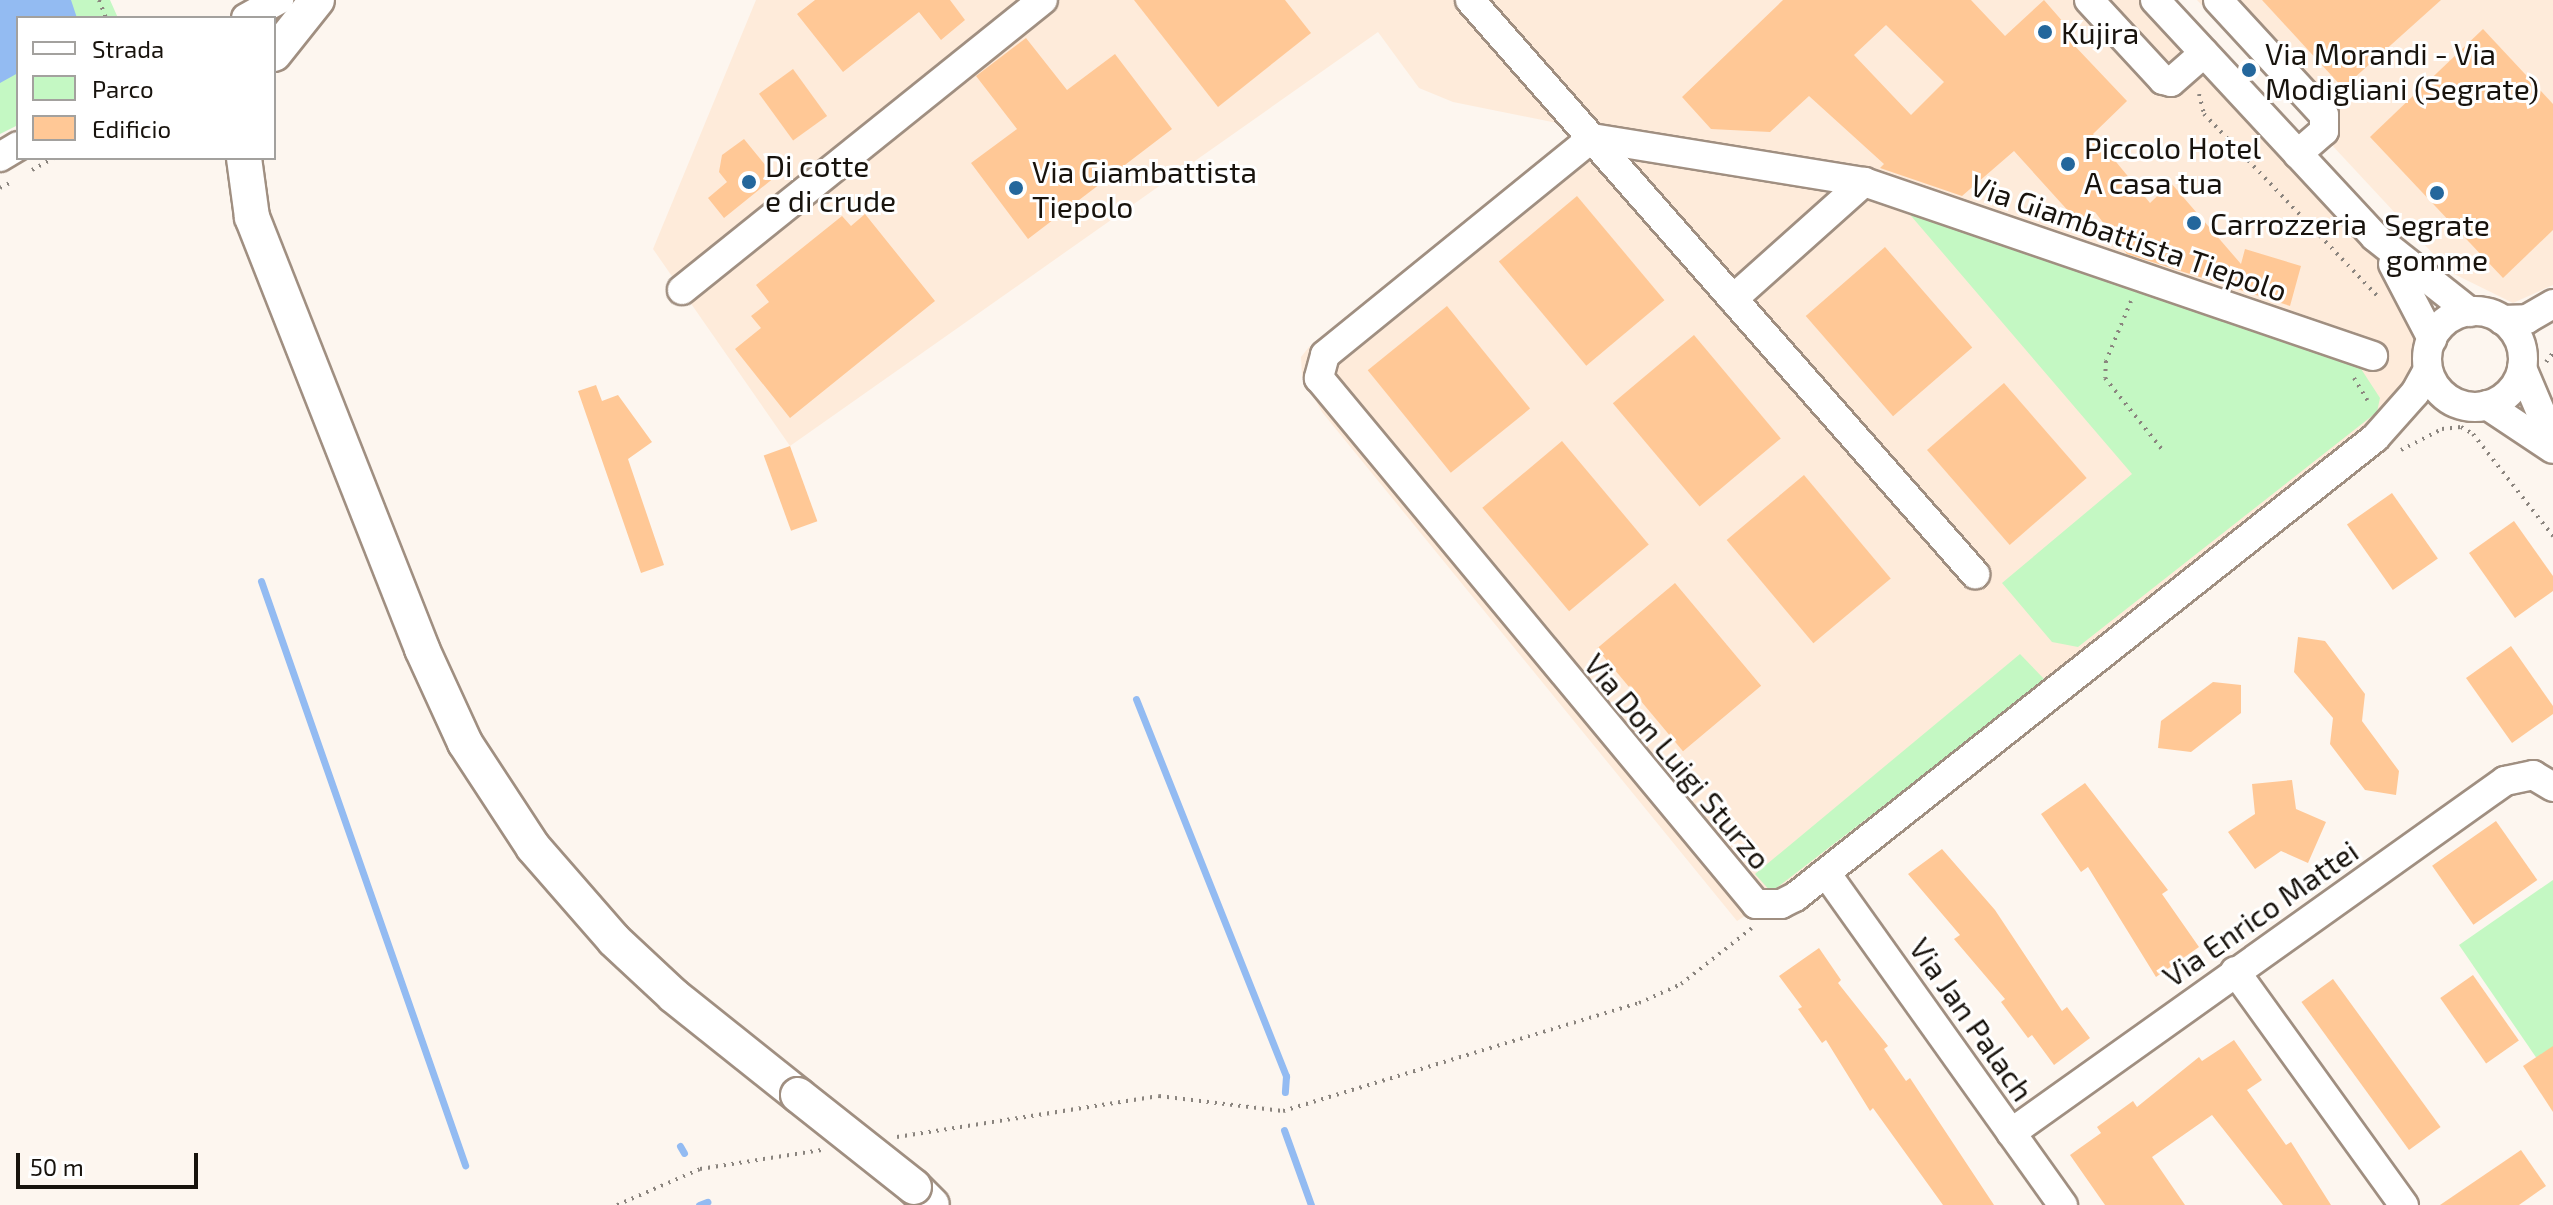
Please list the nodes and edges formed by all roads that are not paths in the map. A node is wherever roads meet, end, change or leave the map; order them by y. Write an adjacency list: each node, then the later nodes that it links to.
1 (279, 0): 8 (street)
2 (317, 0): 9 (main road)
3 (1043, 0): 16 (street)
4 (1470, 0): 11 (street)
5 (2089, 0): 10 (street)
6 (2155, 0): 10 (street)
7 (2218, 0): 12 (street)
8 (250, 16)
9 (276, 51)
10 (2195, 60): 12 (street)
11 (1592, 138): 14 (street, Via Giambattista Tiepolo); 17 (street); 33 (street, Via Don Luigi Sturzo)
12 (2298, 154): 15 (street)
13 (244, 160): 36 (main road, bridge)
14 (1864, 182): 17 (street); 23 (street, Via Giambattista Tiepolo)
15 (2375, 237): 19 (street); 22 (street)
16 (682, 290)
17 (1733, 299): 31 (street)
18 (2553, 304): 21 (street)
19 (2470, 312): 21 (street); 22 (street)
20 (2553, 319): 24 (street)
21 (2502, 320): 24 (street)
22 (2432, 339): 25 (street)
23 (2373, 356)
24 (2522, 362): 27 (street); 29 (street)
25 (2428, 370): 26 (street); 28 (street, Via Don Luigi Sturzo)
26 (2457, 404): 27 (street); 28 (street, Via Don Luigi Sturzo)
27 (2487, 405): 30 (street)
28 (2375, 438): 33 (street, Via Don Luigi Sturzo)
29 (2553, 441)
30 (2553, 449)
31 (1975, 574)
32 (2553, 787): 34 (street, Via Enrico Mattei)
33 (1826, 873): 35 (street, Via Jan Palach)
34 (2235, 971): 35 (street, Via Enrico Mattei); 38 (street)
35 (2011, 1133): 37 (street, Via Jan Palach)
36 (923, 1196)
37 (2063, 1205)
38 (2404, 1205)

